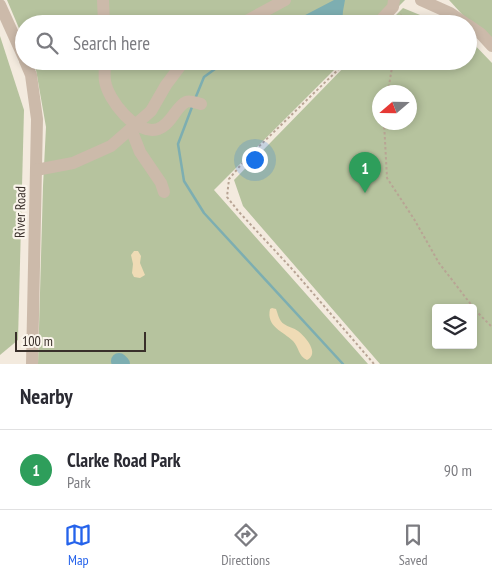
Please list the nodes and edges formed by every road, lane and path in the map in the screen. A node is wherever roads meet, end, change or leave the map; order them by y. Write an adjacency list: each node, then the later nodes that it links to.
1 (103, 0): 6 (street)
2 (284, 0): 7 (street)
3 (394, 0): 8 (street)
4 (421, 0): 9 (street)
5 (0, 4): 11 (street)
6 (104, 15)
7 (257, 15)
8 (385, 15)
9 (453, 15)
10 (477, 31): 12 (street)
11 (15, 38)
12 (492, 46)
13 (29, 70): 22 (street, River Road)
14 (105, 70): 20 (street)
15 (177, 70): 20 (street)
16 (338, 70): 26 (path)
17 (392, 70): 18 (path)
18 (389, 85)
19 (197, 103): 20 (street)
20 (133, 127): 22 (street); 23 (street)
21 (384, 130): 24 (path)
22 (36, 170): 25 (street, River Road)
23 (164, 192)
24 (492, 327)
25 (32, 364)
26 (374, 364)

